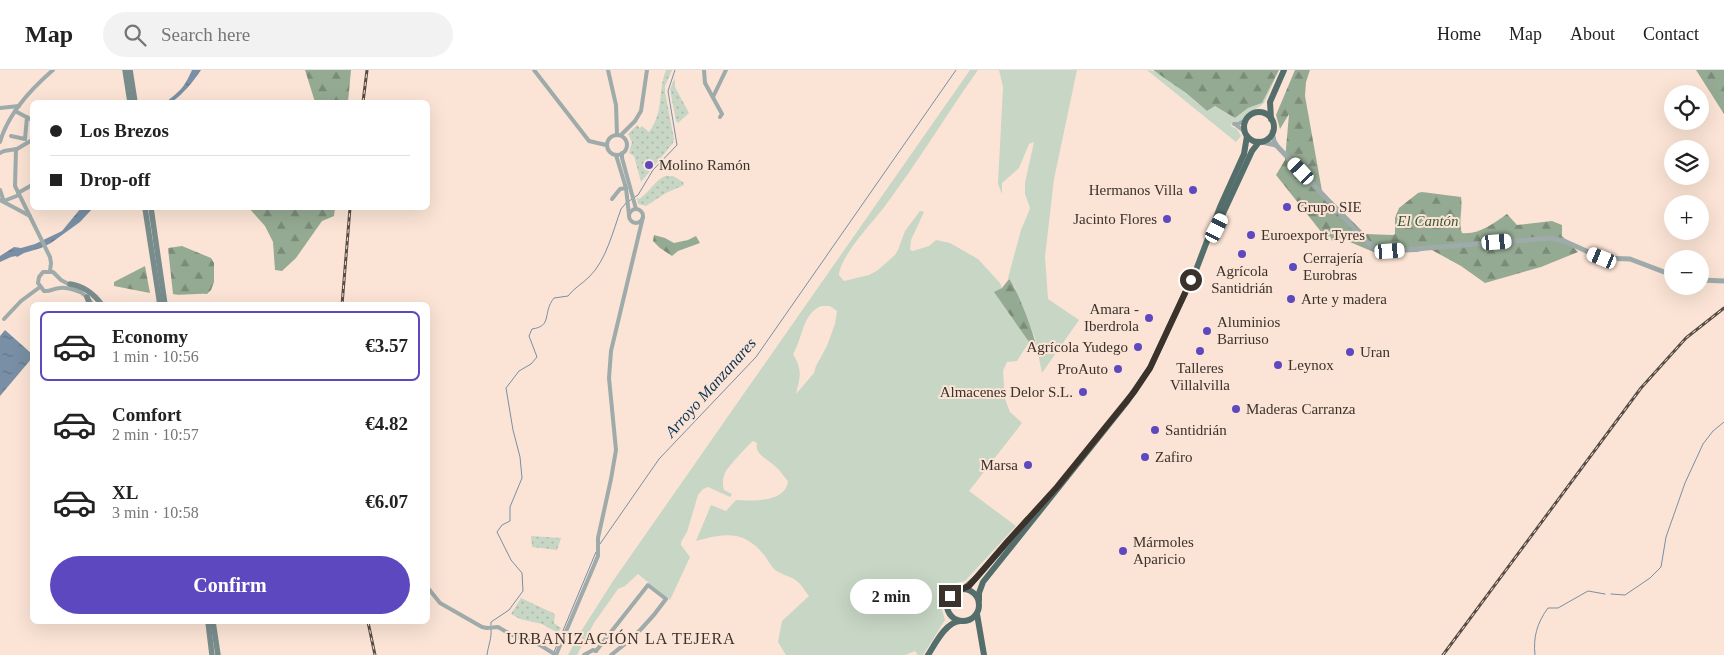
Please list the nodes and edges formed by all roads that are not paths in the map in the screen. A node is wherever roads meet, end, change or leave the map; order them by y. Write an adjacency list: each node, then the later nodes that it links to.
1 (53, 70): 14 (street)
2 (125, 70): 11 (main road)
3 (130, 70): 12 (main road)
4 (534, 70): 30 (street)
5 (608, 70): 25 (street)
6 (647, 70): 25 (street)
7 (704, 70): 10 (street)
8 (726, 70): 10 (street)
9 (1284, 70): 13 (highway)
10 (713, 97): 19 (street)
11 (130, 100)
12 (135, 100)
13 (1270, 102): 17 (highway); 21 (highway)
14 (19, 106): 15 (street); 16 (street)
15 (0, 108)
16 (15, 111): 18 (street); 28 (street)
17 (1256, 113): 21 (highway); 22 (highway)
18 (27, 117): 20 (street); 27 (street)
19 (720, 117)
20 (30, 119)
21 (1270, 119): 23 (highway)
22 (1246, 120): 24 (highway); 24 (street)
23 (1272, 132): 29 (highway); 31 (street)
24 (1246, 134): 29 (highway); 52 (highway)
25 (619, 135): 30 (street); 34 (street)
26 (11, 136): 27 (street)
27 (29, 141): 32 (street)
28 (0, 142)
29 (1260, 142): 31 (street); 52 (highway)
30 (606, 145): 35 (street)
31 (1277, 146): 54 (street)
32 (16, 149): 33 (street); 38 (street)
33 (1, 152)
34 (622, 153): 35 (street); 39 (street)
35 (616, 155): 37 (street)
36 (30, 186): 38 (street)
37 (626, 188): 39 (street); 41 (street)
38 (19, 194): 40 (street); 42 (street)
39 (629, 195): 43 (street); 47 (street)
40 (1, 197): 46 (street)
41 (612, 199)
42 (27, 209): 46 (street); 48 (street)
43 (636, 209): 47 (street); 49 (street)
44 (145, 210): 65 (main road)
45 (151, 210): 66 (main road)
46 (23, 212): 48 (street)
47 (629, 215): 50 (street)
48 (30, 216): 53 (street)
49 (643, 217): 50 (street); 51 (street)
50 (634, 222): 51 (street)
51 (639, 232): 80 (street)
52 (1196, 270): 68 (highway)
53 (50, 271): 55 (street); 59 (street)
54 (1664, 272)
55 (58, 278): 58 (street); 60 (street)
56 (1709, 280): 57 (street)
57 (1724, 280)
58 (70, 284): 61 (street); 64 (main road)
59 (40, 287): 60 (street); 67 (street)
60 (56, 288): 61 (street)
61 (80, 292): 62 (street)
62 (87, 297): 63 (main road)
63 (90, 302)
64 (100, 302)
65 (161, 302)
66 (161, 302)
67 (4, 319)
68 (1057, 487): 69 (highway); 71 (highway)
69 (964, 589): 71 (highway); 72 (highway)
70 (430, 590): 80 (street)
71 (979, 600): 73 (highway)
72 (948, 612): 74 (highway); 77 (highway)
73 (977, 614): 74 (highway); 78 (highway)
74 (961, 622): 77 (highway); 78 (highway)
75 (208, 624): 82 (main road)
76 (213, 624): 83 (main road)
77 (944, 632): 85 (highway)
78 (980, 633): 86 (highway)
79 (596, 653): 81 (street); 84 (street)
80 (554, 654)
81 (612, 654)
82 (212, 655)
83 (218, 655)
84 (584, 655)
85 (928, 655)
86 (984, 655)

